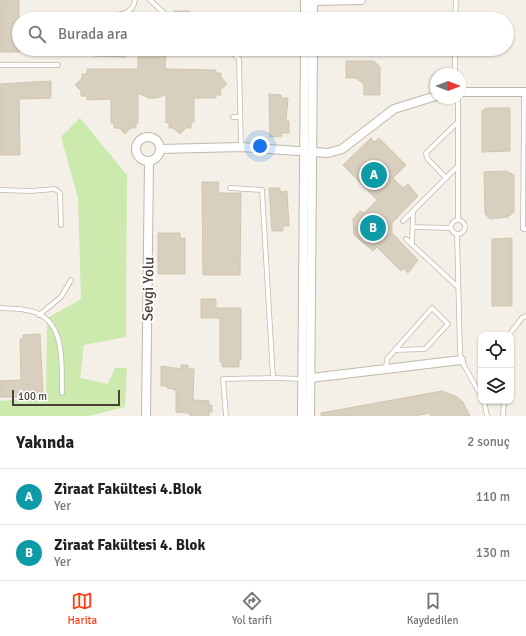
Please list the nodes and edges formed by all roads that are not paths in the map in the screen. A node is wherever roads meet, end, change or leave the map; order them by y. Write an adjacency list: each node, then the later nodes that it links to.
1 (135, 0): 7 (lane)
2 (150, 0): 8 (lane)
3 (305, 0): 9 (street)
4 (361, 0): 6 (street)
5 (456, 0): 11 (lane)
6 (313, 1): 10 (street)
7 (128, 12)
8 (163, 12)
9 (305, 12)
10 (314, 12)
11 (456, 12)
12 (237, 56): 24 (lane)
13 (305, 56): 28 (street)
14 (314, 56): 29 (street)
15 (455, 56): 18 (lane)
16 (0, 65): 17 (lane)
17 (58, 65)
18 (455, 68)
19 (466, 92): 20 (street)
20 (525, 92): 31 (lane)
21 (430, 98): 29 (street)
22 (458, 104): 25 (lane)
23 (232, 117): 24 (lane)
24 (240, 117): 26 (lane)
25 (458, 122): 32 (lane); 34 (lane)
26 (240, 148): 27 (street); 28 (street)
27 (160, 149): 30 (street); 30 (street)
28 (305, 153): 29 (street); 57 (street)
29 (314, 153): 57 (street)
30 (149, 161): 62 (street, Sevgi Yolu)
31 (525, 162): 33 (lane)
32 (458, 166): 34 (lane); 38 (lane)
33 (525, 176): 43 (lane)
34 (446, 178): 37 (lane)
35 (230, 188): 56 (lane)
36 (0, 190): 40 (lane)
37 (413, 210): 39 (lane); 41 (lane)
38 (458, 220): 42 (lane); 44 (lane)
39 (403, 221)
40 (61, 225)
41 (413, 227): 42 (lane); 46 (lane)
42 (451, 228): 44 (lane)
43 (526, 229)
44 (457, 235): 48 (lane)
45 (406, 239): 46 (lane)
46 (412, 245): 48 (lane)
47 (71, 280): 50 (lane)
48 (458, 287): 54 (lane)
49 (0, 308): 50 (lane)
50 (39, 315): 59 (lane)
51 (526, 316): 52 (lane)
52 (511, 332)
53 (396, 350): 53 (lane); 55 (lane)
54 (461, 360): 55 (street); 58 (lane)
55 (386, 368): 57 (street)
56 (273, 378): 57 (lane); 63 (lane)
57 (307, 378): 64 (street); 65 (street)
58 (478, 391)
59 (62, 393)
60 (485, 404): 66 (lane)
61 (504, 404): 67 (lane)
62 (146, 416)
63 (226, 416)
64 (302, 416)
65 (310, 416)
66 (487, 416)
67 (503, 416)

